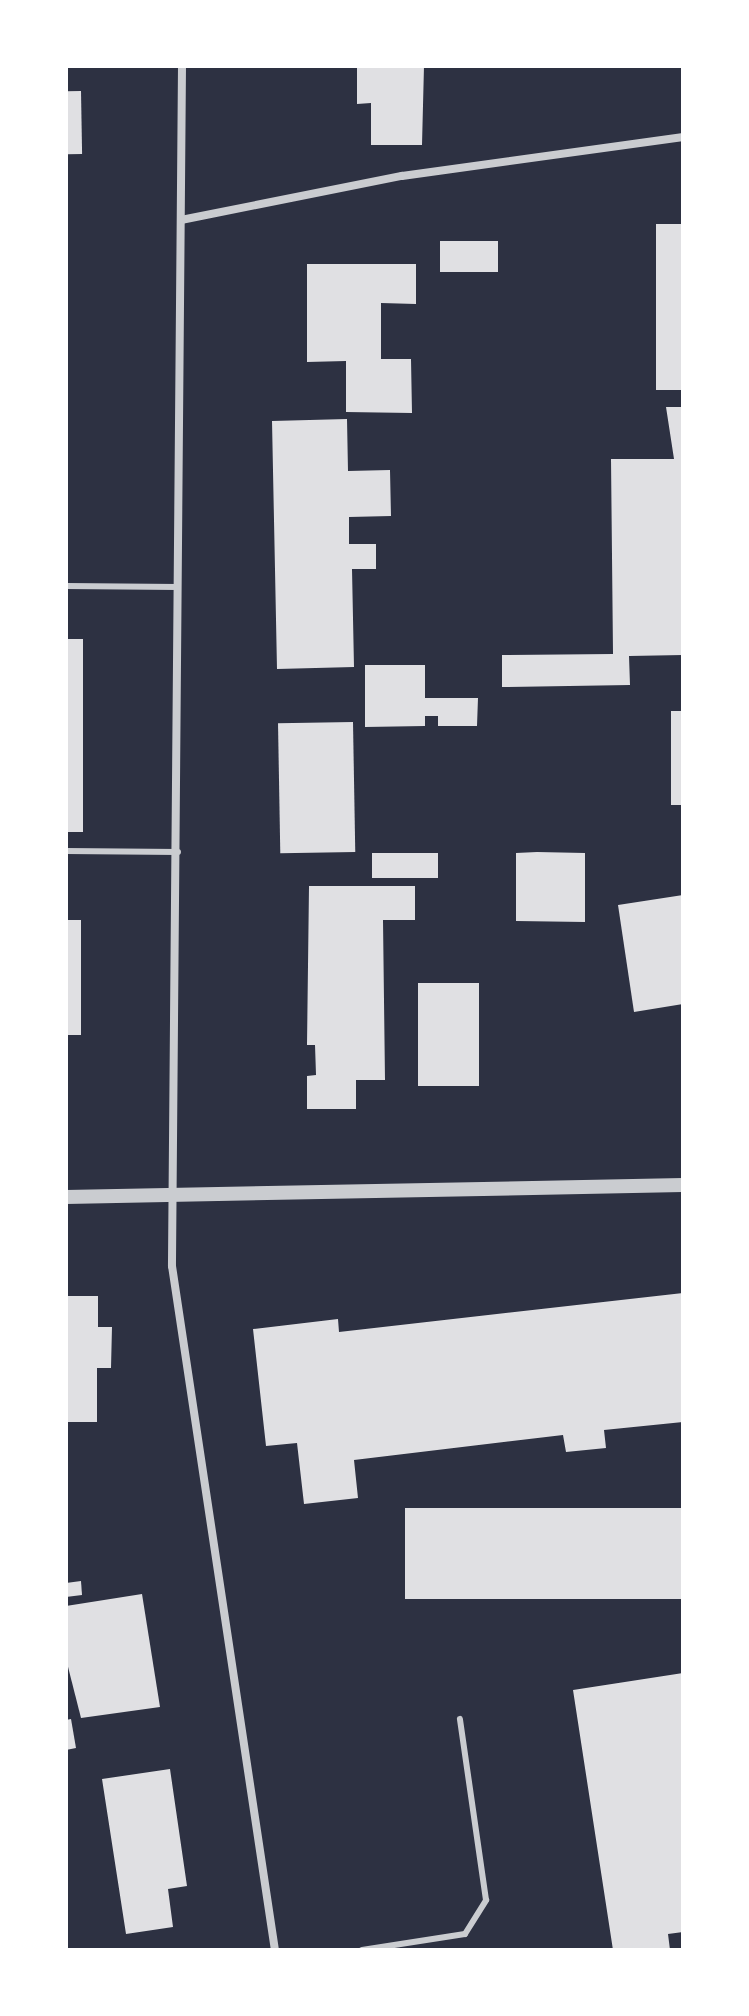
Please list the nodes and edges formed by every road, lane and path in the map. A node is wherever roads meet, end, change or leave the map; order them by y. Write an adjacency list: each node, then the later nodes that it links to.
1 (182, 66): 3 (street)
2 (683, 137): 3 (street)
3 (181, 220): 5 (street)
4 (66, 586): 5 (lane)
5 (179, 587): 7 (street)
6 (66, 851): 7 (lane)
7 (178, 852): 10 (street)
8 (683, 1185): 10 (street)
9 (66, 1197): 10 (street)
10 (175, 1198): 12 (street)
11 (460, 1719): 13 (lane)
12 (275, 1950)
13 (362, 1950)

